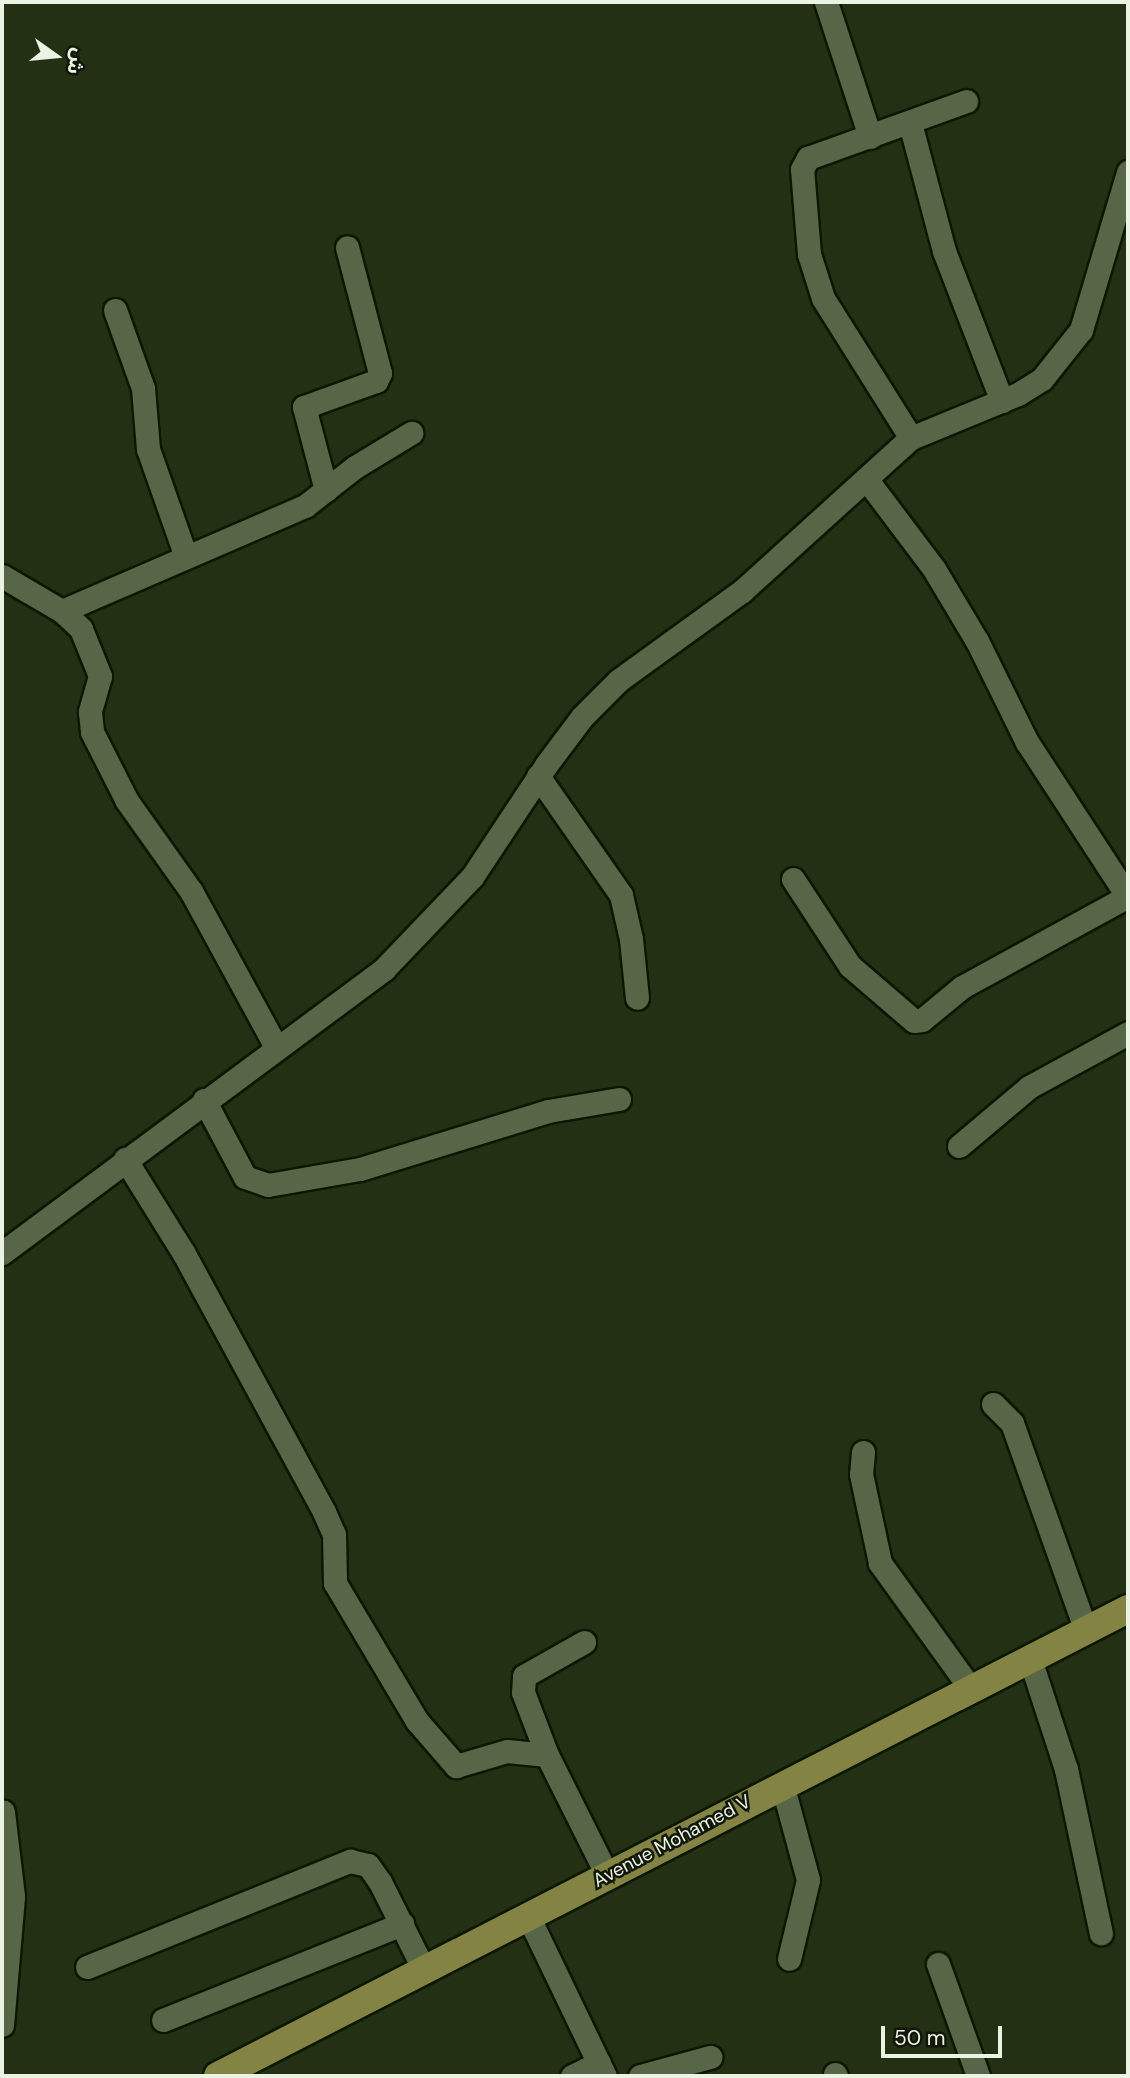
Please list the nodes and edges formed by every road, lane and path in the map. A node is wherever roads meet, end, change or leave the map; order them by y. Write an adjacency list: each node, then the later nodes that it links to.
1 (826, 2): 4 (street)
2 (966, 102): 3 (street)
3 (910, 123): 4 (street); 8 (street)
4 (870, 136): 10 (street)
5 (1128, 172): 8 (street)
6 (347, 247): 12 (street)
7 (115, 310): 13 (street)
8 (1002, 401): 10 (street)
9 (411, 433): 12 (street)
10 (911, 438): 11 (street)
11 (867, 480): 16 (street); 18 (street)
12 (327, 490): 13 (street)
13 (186, 557): 15 (street)
14 (2, 576): 15 (street)
15 (62, 611): 21 (street)
16 (538, 776): 19 (street); 21 (street)
17 (793, 879): 18 (street)
18 (1128, 896)
19 (637, 998)
20 (1128, 1033): 24 (street)
21 (276, 1047): 23 (street)
22 (619, 1099): 23 (street)
23 (204, 1100): 25 (street)
24 (959, 1146)
25 (125, 1159): 26 (street); 34 (street)
26 (2, 1253)
27 (993, 1404): 30 (street)
28 (863, 1452): 33 (street)
29 (1128, 1609): 30 (main road, Avenue Mohamed V)
30 (1086, 1631): 32 (main road, Avenue Mohamed V)
31 (584, 1642): 34 (street)
32 (1030, 1659): 33 (main road, Avenue Mohamed V); 40 (street)
33 (971, 1689): 35 (main road, Avenue Mohamed V)
34 (547, 1755): 37 (street)
35 (782, 1784): 37 (main road, Avenue Mohamed V); 41 (street)
36 (3, 1812): 46 (street)
37 (607, 1875): 38 (main road, Avenue Mohamed V)
38 (528, 1916): 44 (main road, Avenue Mohamed V); 48 (street)
39 (402, 1924): 43 (street); 44 (street); 45 (street)
40 (1101, 1933)
41 (789, 1959)
42 (938, 1964): 52 (street)
43 (87, 1967)
44 (424, 1970): 49 (main road, Avenue Mohamed V)
45 (163, 2020)
46 (2, 2025)
47 (710, 2057): 51 (street)
48 (602, 2070): 50 (street)
49 (218, 2076)
50 (572, 2076)
51 (640, 2076)
52 (978, 2076)

